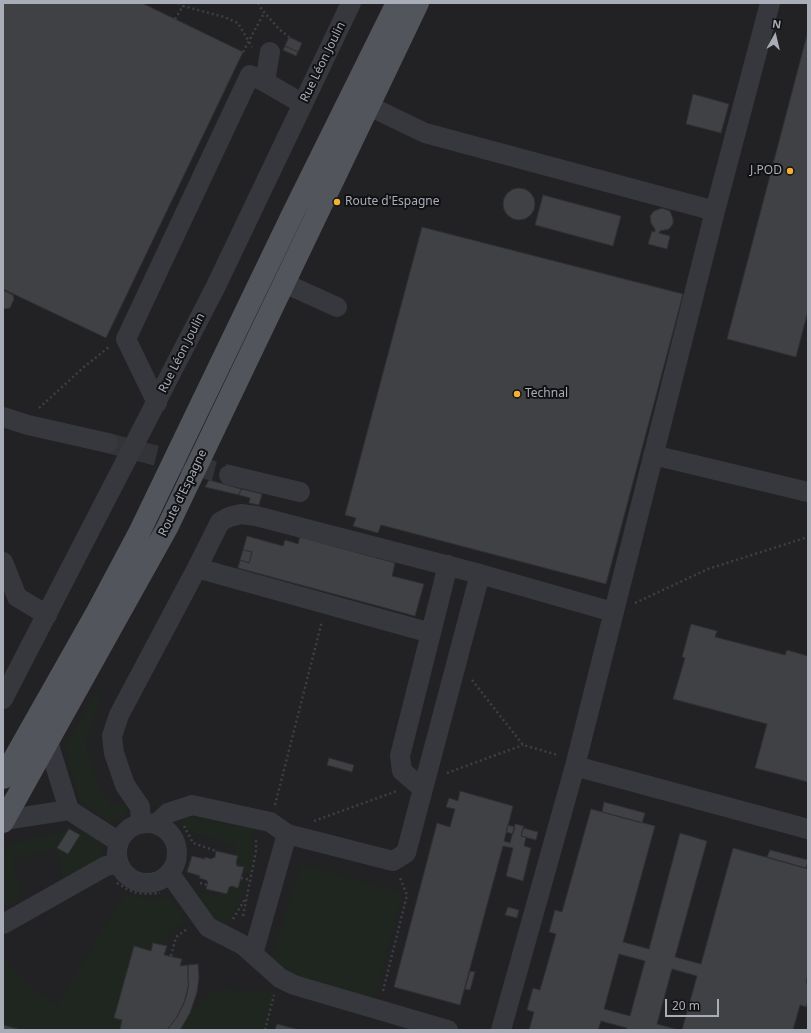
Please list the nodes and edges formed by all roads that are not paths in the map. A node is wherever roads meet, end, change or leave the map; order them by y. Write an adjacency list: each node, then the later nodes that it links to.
1 (351, 3): 7 (street, Rue Léon Joulin)
2 (397, 3): 30 (main road, Route d'Espagne)
3 (418, 3): 8 (main road, Route d'Espagne)
4 (770, 3): 9 (street)
5 (270, 52): 6 (street)
6 (265, 82): 7 (street); 12 (street)
7 (302, 104): 12 (street, Rue Léon Joulin)
8 (369, 106): 9 (street); 10 (main road, Route d'Espagne)
9 (715, 211): 16 (street)
10 (284, 283): 11 (street); 28 (main road, Route d'Espagne)
11 (337, 307)
12 (157, 403): 25 (street, Rue Léon Joulin)
13 (3, 415): 14 (street); 14 (street)
14 (75, 436): 15 (street)
15 (108, 443)
16 (653, 455): 19 (street); 24 (street)
17 (229, 475): 18 (street)
18 (300, 492)
19 (808, 492)
20 (3, 562): 25 (street)
21 (448, 565): 22 (street); 23 (street); 26 (street)
22 (197, 568): 26 (street); 34 (street)
23 (480, 574): 24 (street); 31 (street)
24 (613, 612): 29 (street)
25 (47, 614): 27 (street, Rue Léon Joulin)
26 (431, 633): 31 (street)
27 (3, 699)
28 (48, 742): 32 (street); 33 (main road, Route d'Espagne)
29 (575, 763): 35 (street); 44 (street)
30 (3, 778)
31 (423, 790): 36 (street)
32 (69, 810): 33 (street); 37 (street)
33 (4, 821)
34 (149, 824): 36 (street); 37 (street); 39 (street)
35 (808, 829)
36 (287, 834): 41 (street)
37 (119, 842): 38 (street)
38 (118, 863): 39 (street); 40 (street)
39 (170, 874): 41 (street)
40 (3, 924)
41 (253, 954): 42 (street)
42 (425, 1027): 43 (street)
43 (448, 1030)
44 (501, 1030)

